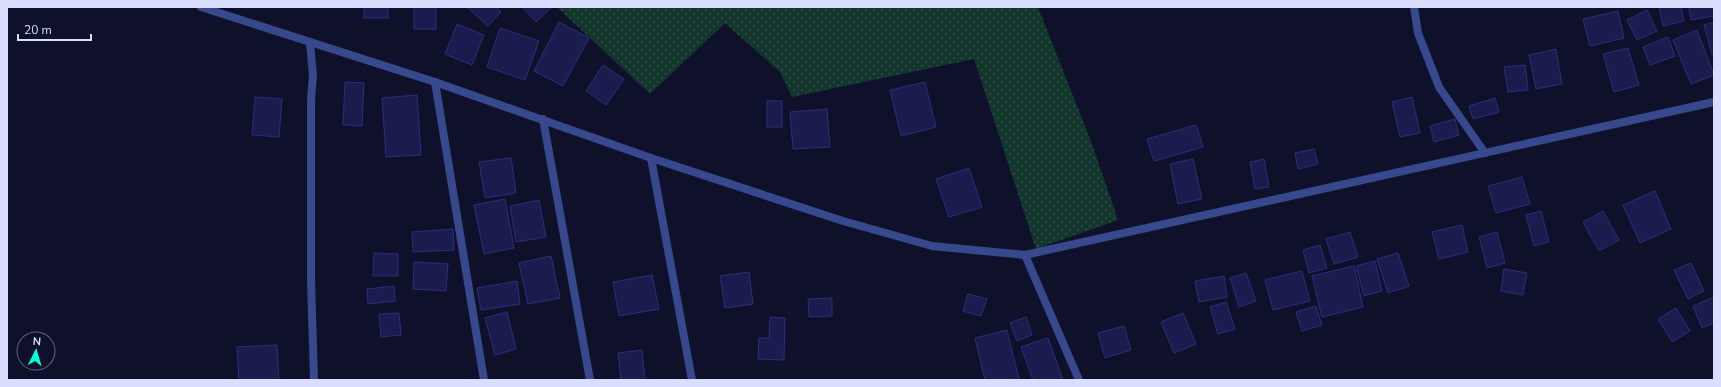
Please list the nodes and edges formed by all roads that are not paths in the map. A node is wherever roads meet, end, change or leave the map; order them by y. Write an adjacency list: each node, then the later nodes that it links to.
1 (201, 7): 3 (street)
2 (1414, 7): 7 (street)
3 (310, 42): 4 (street); 10 (street)
4 (435, 82): 6 (street); 11 (street)
5 (1714, 102): 7 (street)
6 (542, 119): 8 (street); 12 (street)
7 (1485, 153): 9 (street)
8 (650, 158): 9 (street); 13 (street)
9 (1026, 255): 14 (street)
10 (314, 380)
11 (484, 380)
12 (590, 380)
13 (692, 380)
14 (1079, 380)

